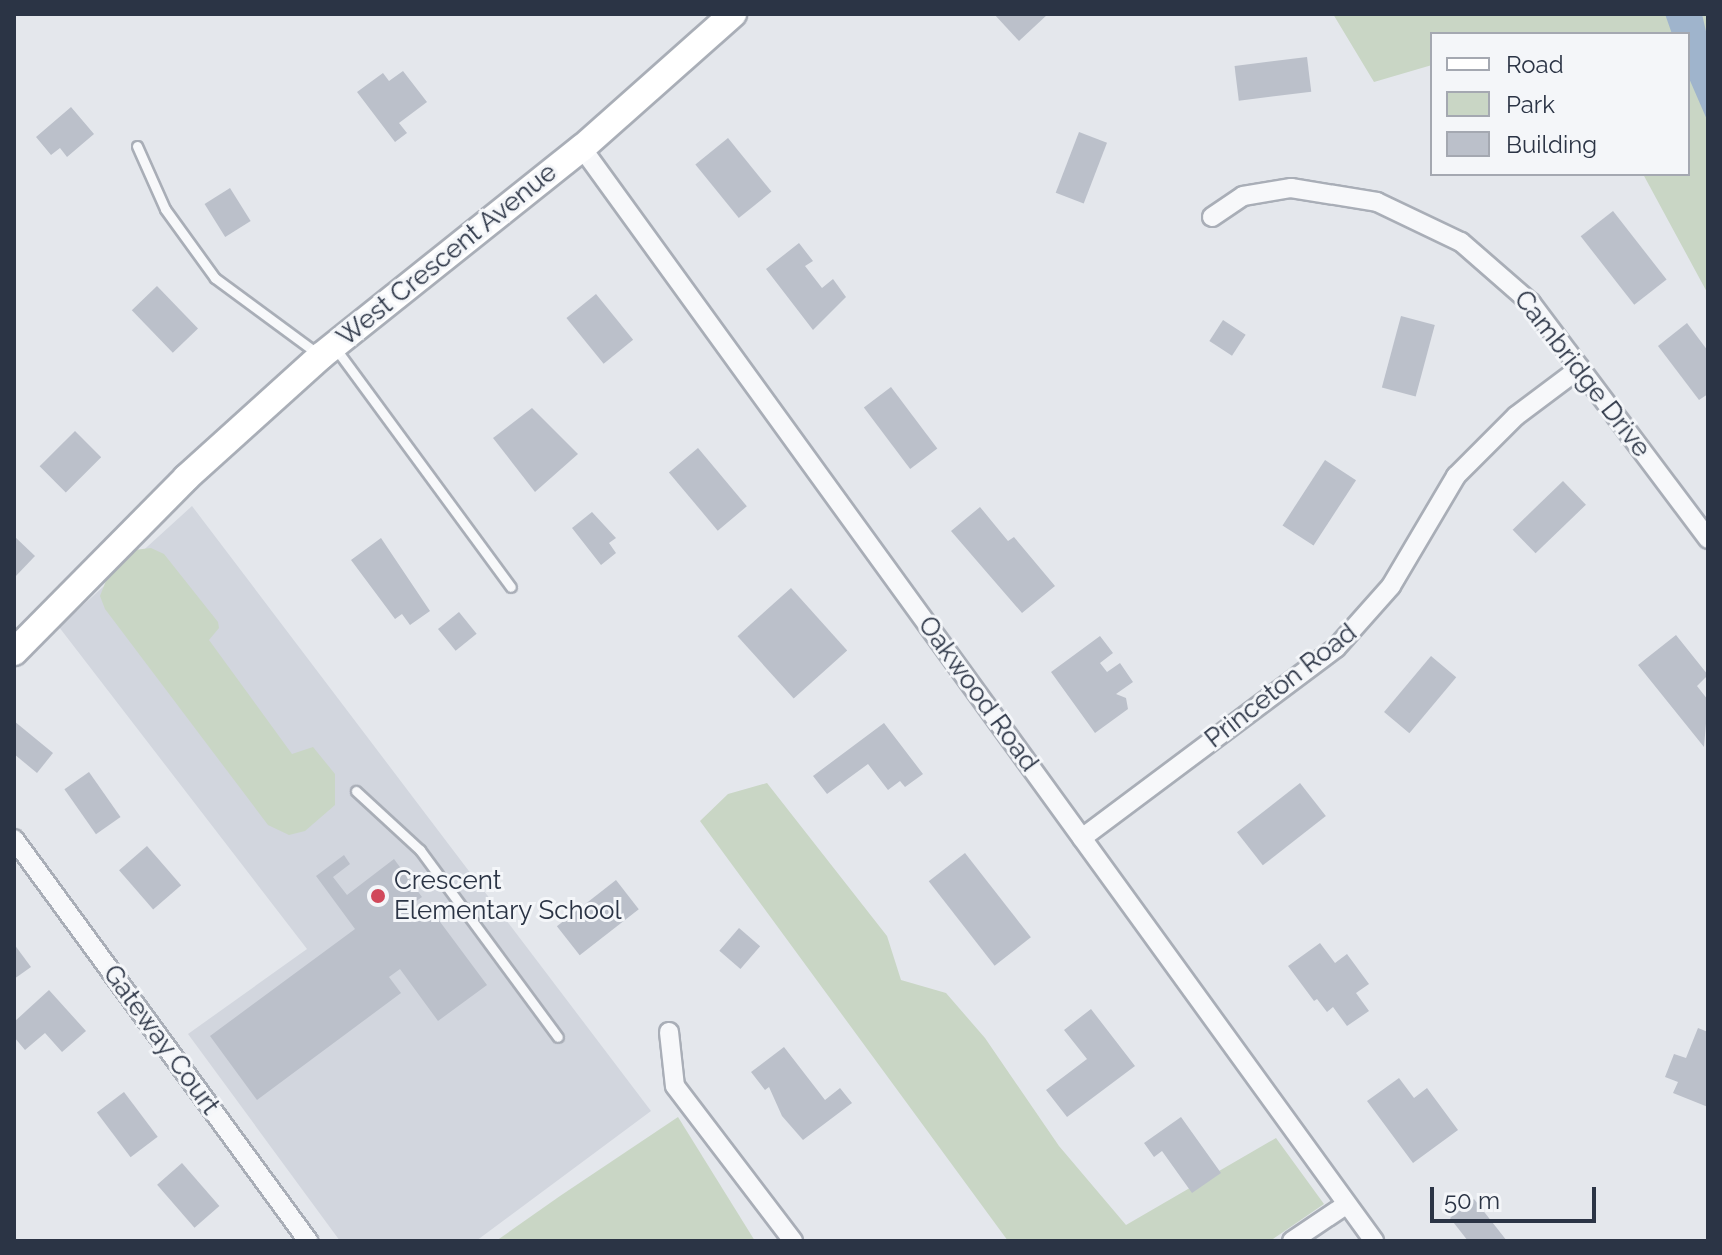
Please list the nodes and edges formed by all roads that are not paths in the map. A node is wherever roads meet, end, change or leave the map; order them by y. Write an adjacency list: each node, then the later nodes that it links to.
1 (733, 14): 3 (main road, West Crescent Avenue)
2 (137, 146): 5 (lane)
3 (582, 148): 5 (main road, West Crescent Avenue); 11 (street, Oakwood Road)
4 (1212, 217): 6 (street, Cambridge Drive)
5 (327, 351): 8 (lane); 9 (main road, West Crescent Avenue)
6 (1580, 368): 7 (street, Cambridge Drive); 11 (street, Princeton Road)
7 (1708, 539)
8 (511, 587)
9 (14, 652)
10 (356, 791): 14 (lane)
11 (1082, 838): 15 (street, Oakwood Road)
12 (14, 839): 16 (street, Gateway Court)
13 (669, 1032): 17 (street)
14 (558, 1037)
15 (1347, 1204): 18 (street); 19 (street, Oakwood Road)
16 (308, 1241)
17 (793, 1241)
18 (1292, 1241)
19 (1374, 1241)

